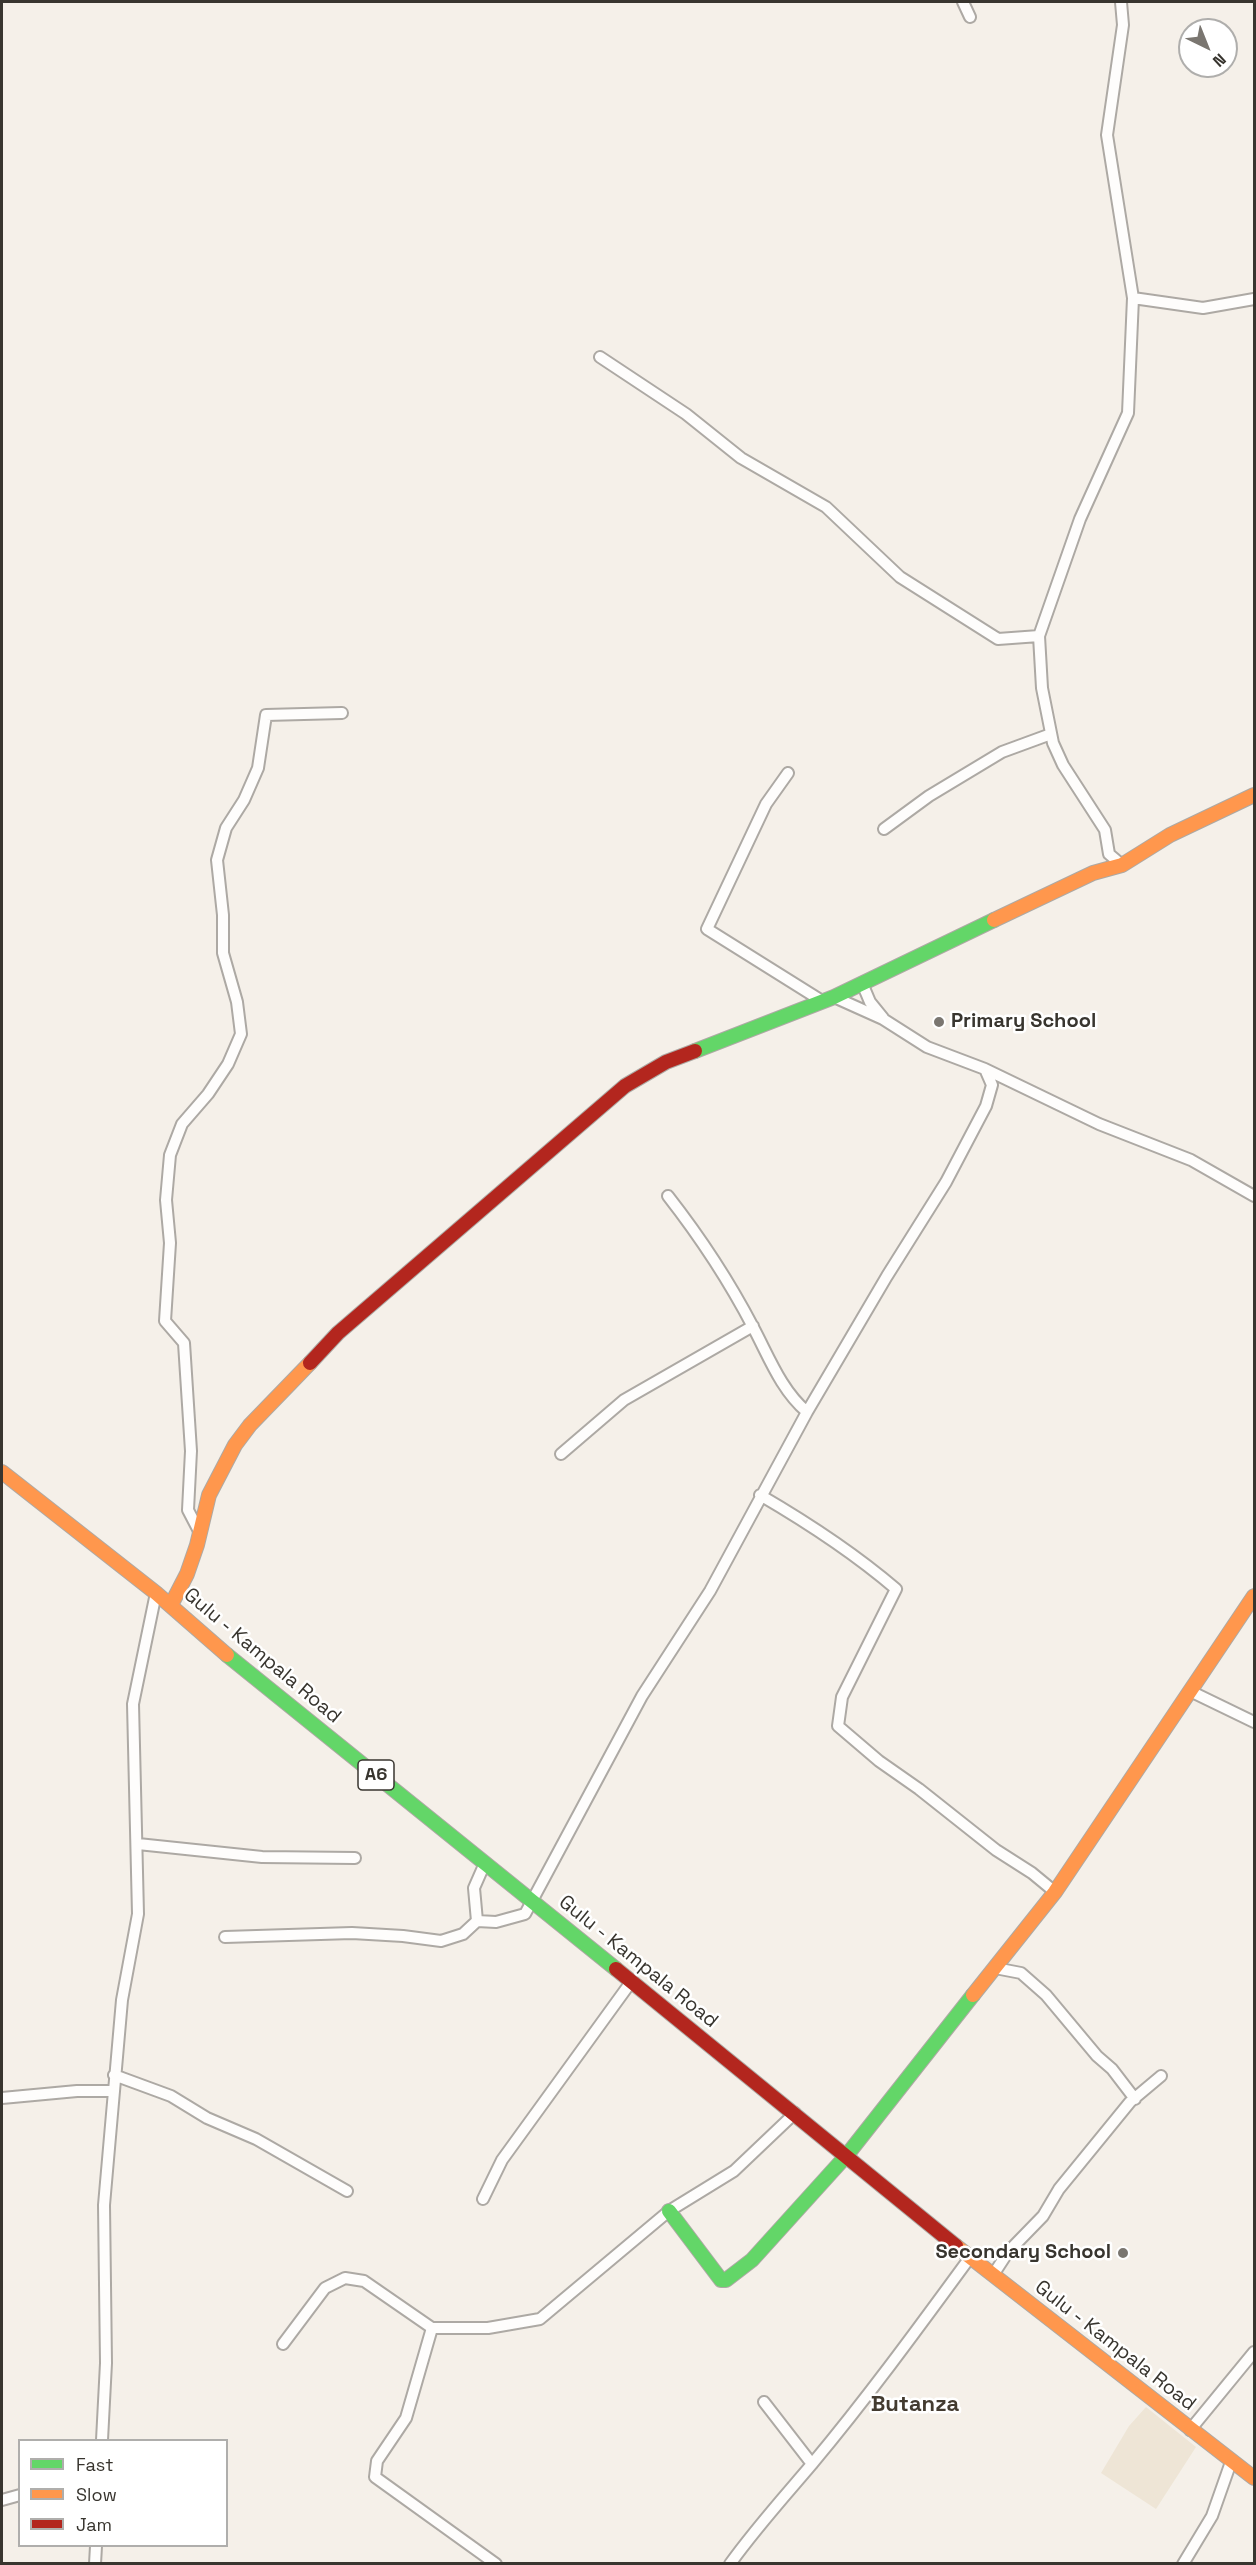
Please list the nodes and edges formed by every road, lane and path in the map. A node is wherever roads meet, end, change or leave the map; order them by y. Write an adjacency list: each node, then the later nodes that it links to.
1 (963, 2): 3 (street)
2 (1121, 2): 4 (street)
3 (969, 17)
4 (1134, 298): 5 (street); 7 (street)
5 (1254, 299)
6 (600, 357): 7 (street)
7 (1039, 636): 9 (street)
8 (342, 713): 27 (street)
9 (1051, 734): 12 (street); 13 (street)
10 (788, 773): 17 (street)
11 (1254, 795): 14 (street)
12 (884, 829)
13 (1108, 854): 14 (street); 15 (street)
14 (1122, 865): 15 (street)
15 (1093, 873): 16 (street)
16 (862, 983): 17 (street); 18 (street)
17 (828, 999): 18 (street); 27 (street)
18 (883, 1019): 19 (street)
19 (985, 1069): 21 (street); 23 (street)
20 (669, 1196): 22 (street)
21 (1254, 1196)
22 (753, 1326): 23 (street); 24 (street)
23 (807, 1412): 26 (street)
24 (561, 1454)
25 (2, 1472): 28 (street, Gulu - Kampala Road / A6)
26 (760, 1495): 36 (street); 37 (street)
27 (200, 1533): 30 (street)
28 (156, 1593): 30 (street, Gulu - Kampala Road / A6); 33 (street)
29 (1254, 1596): 31 (street)
30 (171, 1605): 35 (street, Gulu - Kampala Road / A6)
31 (1190, 1691): 32 (street); 36 (street)
32 (1254, 1722)
33 (138, 1844): 34 (street); 42 (street)
34 (355, 1858)
35 (485, 1863): 37 (street, Gulu - Kampala Road / A6); 38 (street)
36 (1054, 1892): 40 (street)
37 (532, 1902): 38 (street); 41 (street, Gulu - Kampala Road / A6)
38 (477, 1922): 39 (street)
39 (225, 1937)
40 (995, 1968): 46 (street); 48 (street)
41 (631, 1982): 47 (street, Gulu - Kampala Road / A6); 50 (street)
42 (114, 2075): 44 (street); 49 (street)
43 (1161, 2076): 46 (street)
44 (113, 2091): 45 (street); 59 (street)
45 (2, 2098)
46 (1135, 2098): 53 (street)
47 (795, 2113): 48 (street, Gulu - Kampala Road / A6); 51 (street)
48 (847, 2155): 51 (street); 52 (street, Gulu - Kampala Road / A6)
49 (347, 2191)
50 (483, 2199)
51 (669, 2211): 54 (street)
52 (971, 2256): 53 (street, Gulu - Kampala Road / A6); 61 (street)
53 (993, 2275): 58 (street, Gulu - Kampala Road / A6)
54 (432, 2328): 55 (street); 68 (street)
55 (283, 2344)
56 (1254, 2352): 58 (street)
57 (764, 2402): 61 (street)
58 (1190, 2430): 60 (street, Gulu - Kampala Road / A6)
59 (102, 2439)
60 (1231, 2462): 62 (street, Gulu - Kampala Road / A6); 66 (street)
61 (812, 2464): 69 (street)
62 (1254, 2478)
63 (18, 2496): 64 (street)
64 (2, 2500)
65 (96, 2547): 67 (street)
66 (1189, 2561)
67 (95, 2564)
68 (496, 2564)
69 (730, 2564)

